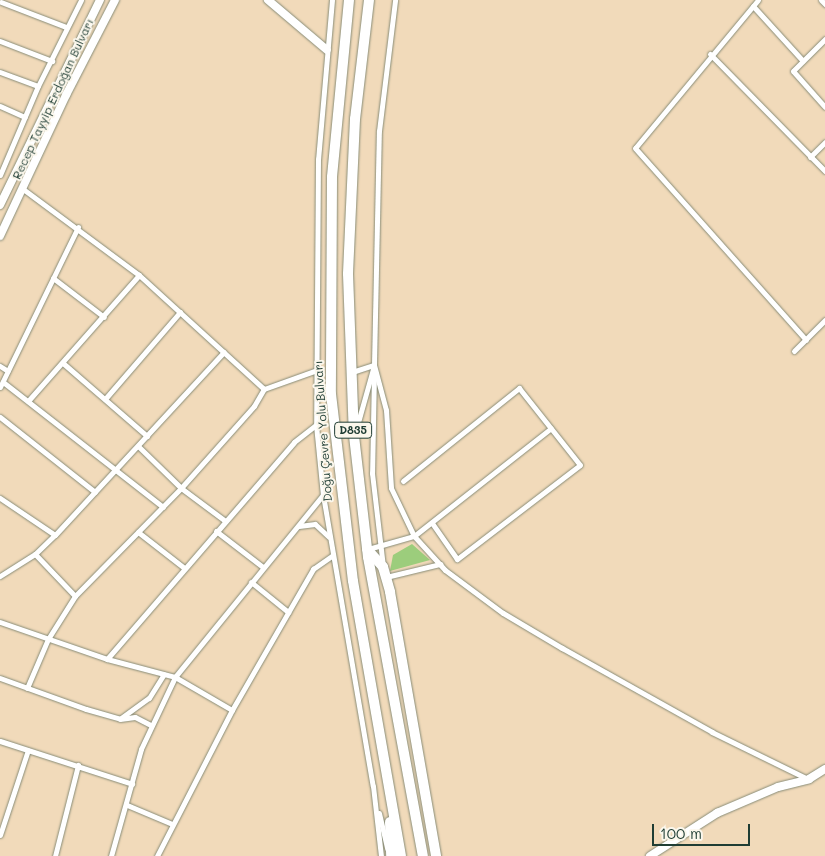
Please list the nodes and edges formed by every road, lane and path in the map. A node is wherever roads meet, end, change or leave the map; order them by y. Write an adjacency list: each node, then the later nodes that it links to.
1 (81, 0): 14 (street)
2 (100, 0): 31 (main road, Recep Tayyip Erdoğan Bulvarı)
3 (115, 0): 30 (main road, Recep Tayyip Erdoğan Bulvarı)
4 (268, 0): 17 (main road)
5 (332, 0): 17 (street)
6 (350, 0): 102 (highway, Doğu Çevre Yolu Bulvarı / D835)
7 (369, 0): 47 (highway, D835)
8 (395, 0): 43 (street)
9 (758, 0): 13 (street)
10 (821, 0): 12 (street)
11 (1, 2): 14 (street)
12 (825, 4)
13 (753, 6): 18 (street); 20 (street)
14 (66, 27): 19 (street)
15 (824, 40): 20 (street)
16 (0, 41): 19 (street)
17 (326, 50): 45 (street)
18 (710, 54): 27 (street); 39 (street)
19 (52, 61): 22 (street)
20 (803, 61): 24 (street)
21 (0, 72): 22 (street)
22 (38, 86): 25 (street)
23 (0, 106): 25 (street)
24 (825, 107)
25 (25, 117): 29 (street)
26 (825, 142): 27 (street)
27 (810, 157): 28 (street)
28 (825, 170)
29 (0, 174)
30 (23, 189): 32 (street); 33 (main road, Recep Tayyip Erdoğan Bulvarı)
31 (0, 205)
32 (78, 227): 34 (street); 35 (street)
33 (0, 236)
34 (139, 275): 36 (street); 37 (street)
35 (53, 278): 37 (street); 46 (street)
36 (180, 312): 41 (street); 50 (street)
37 (104, 317): 42 (street)
38 (825, 320): 39 (street)
39 (806, 340): 40 (street)
40 (794, 351)
41 (224, 352): 49 (street); 55 (street)
42 (64, 364): 50 (street); 51 (street)
43 (374, 365): 47 (street); 56 (street); 71 (street); 73 (street)
44 (0, 366): 46 (street)
45 (318, 370): 49 (street); 53 (street)
46 (8, 371): 48 (street)
47 (350, 372): 56 (highway, D835)
48 (1, 385): 51 (street)
49 (264, 389): 60 (street)
50 (105, 399): 55 (street)
51 (28, 400): 58 (street)
52 (0, 417): 61 (street)
53 (316, 425): 62 (street); 65 (street)
54 (551, 428): 59 (street); 66 (street); 66 (street)
55 (147, 436): 57 (street)
56 (354, 436): 74 (highway, D835)
57 (138, 446): 58 (street); 60 (street)
58 (117, 469): 61 (street); 64 (street)
59 (403, 481)
60 (181, 488): 64 (street); 65 (street)
61 (96, 492): 70 (street)
62 (323, 495): 67 (street); 72 (street)
63 (0, 498): 70 (street)
64 (163, 507): 69 (street)
65 (224, 520): 68 (street)
66 (432, 524): 71 (street)
67 (298, 526): 72 (street); 79 (street)
68 (216, 531): 78 (street); 79 (street)
69 (138, 532): 78 (street); 83 (street)
70 (55, 535): 75 (street)
71 (414, 536): 73 (street); 77 (street)
72 (330, 538): 76 (street)
73 (382, 547): 74 (street); 80 (street)
74 (367, 549): 80 (highway); 112 (highway, D835)
75 (35, 554): 81 (street); 83 (street)
76 (333, 554): 84 (street); 101 (street)
77 (440, 564): 80 (street); 99 (street)
78 (183, 567): 87 (street)
79 (263, 567): 82 (street)
80 (385, 572): 113 (highway)
81 (1, 574)
82 (251, 582): 84 (street); 89 (street)
83 (75, 596): 86 (street)
84 (288, 612): 92 (street)
85 (0, 622): 86 (street)
86 (48, 639): 87 (street); 91 (street)
87 (107, 659): 88 (street)
88 (164, 674): 89 (street); 93 (street)
89 (175, 677): 92 (street); 94 (street)
90 (0, 678): 91 (street)
91 (27, 688): 93 (street)
92 (232, 710): 104 (street)
93 (120, 719): 94 (street)
94 (151, 725): 100 (street)
95 (0, 741): 96 (street)
96 (28, 750): 97 (street); 105 (street)
97 (78, 766): 100 (street); 106 (street)
98 (825, 769): 99 (main road)
99 (809, 779): 114 (main road)
100 (132, 784): 103 (street)
101 (373, 786): 109 (street); 110 (street)
102 (390, 802): 110 (highway); 111 (highway, Doğu Çevre Yolu Bulvarı / D835)
103 (127, 805): 104 (street); 107 (street)
104 (172, 824): 108 (street)
105 (0, 835)
106 (55, 856)
107 (111, 856)
108 (157, 856)
109 (381, 856)
110 (390, 856)
111 (401, 856)
112 (423, 856)
113 (436, 856)
114 (650, 856)

